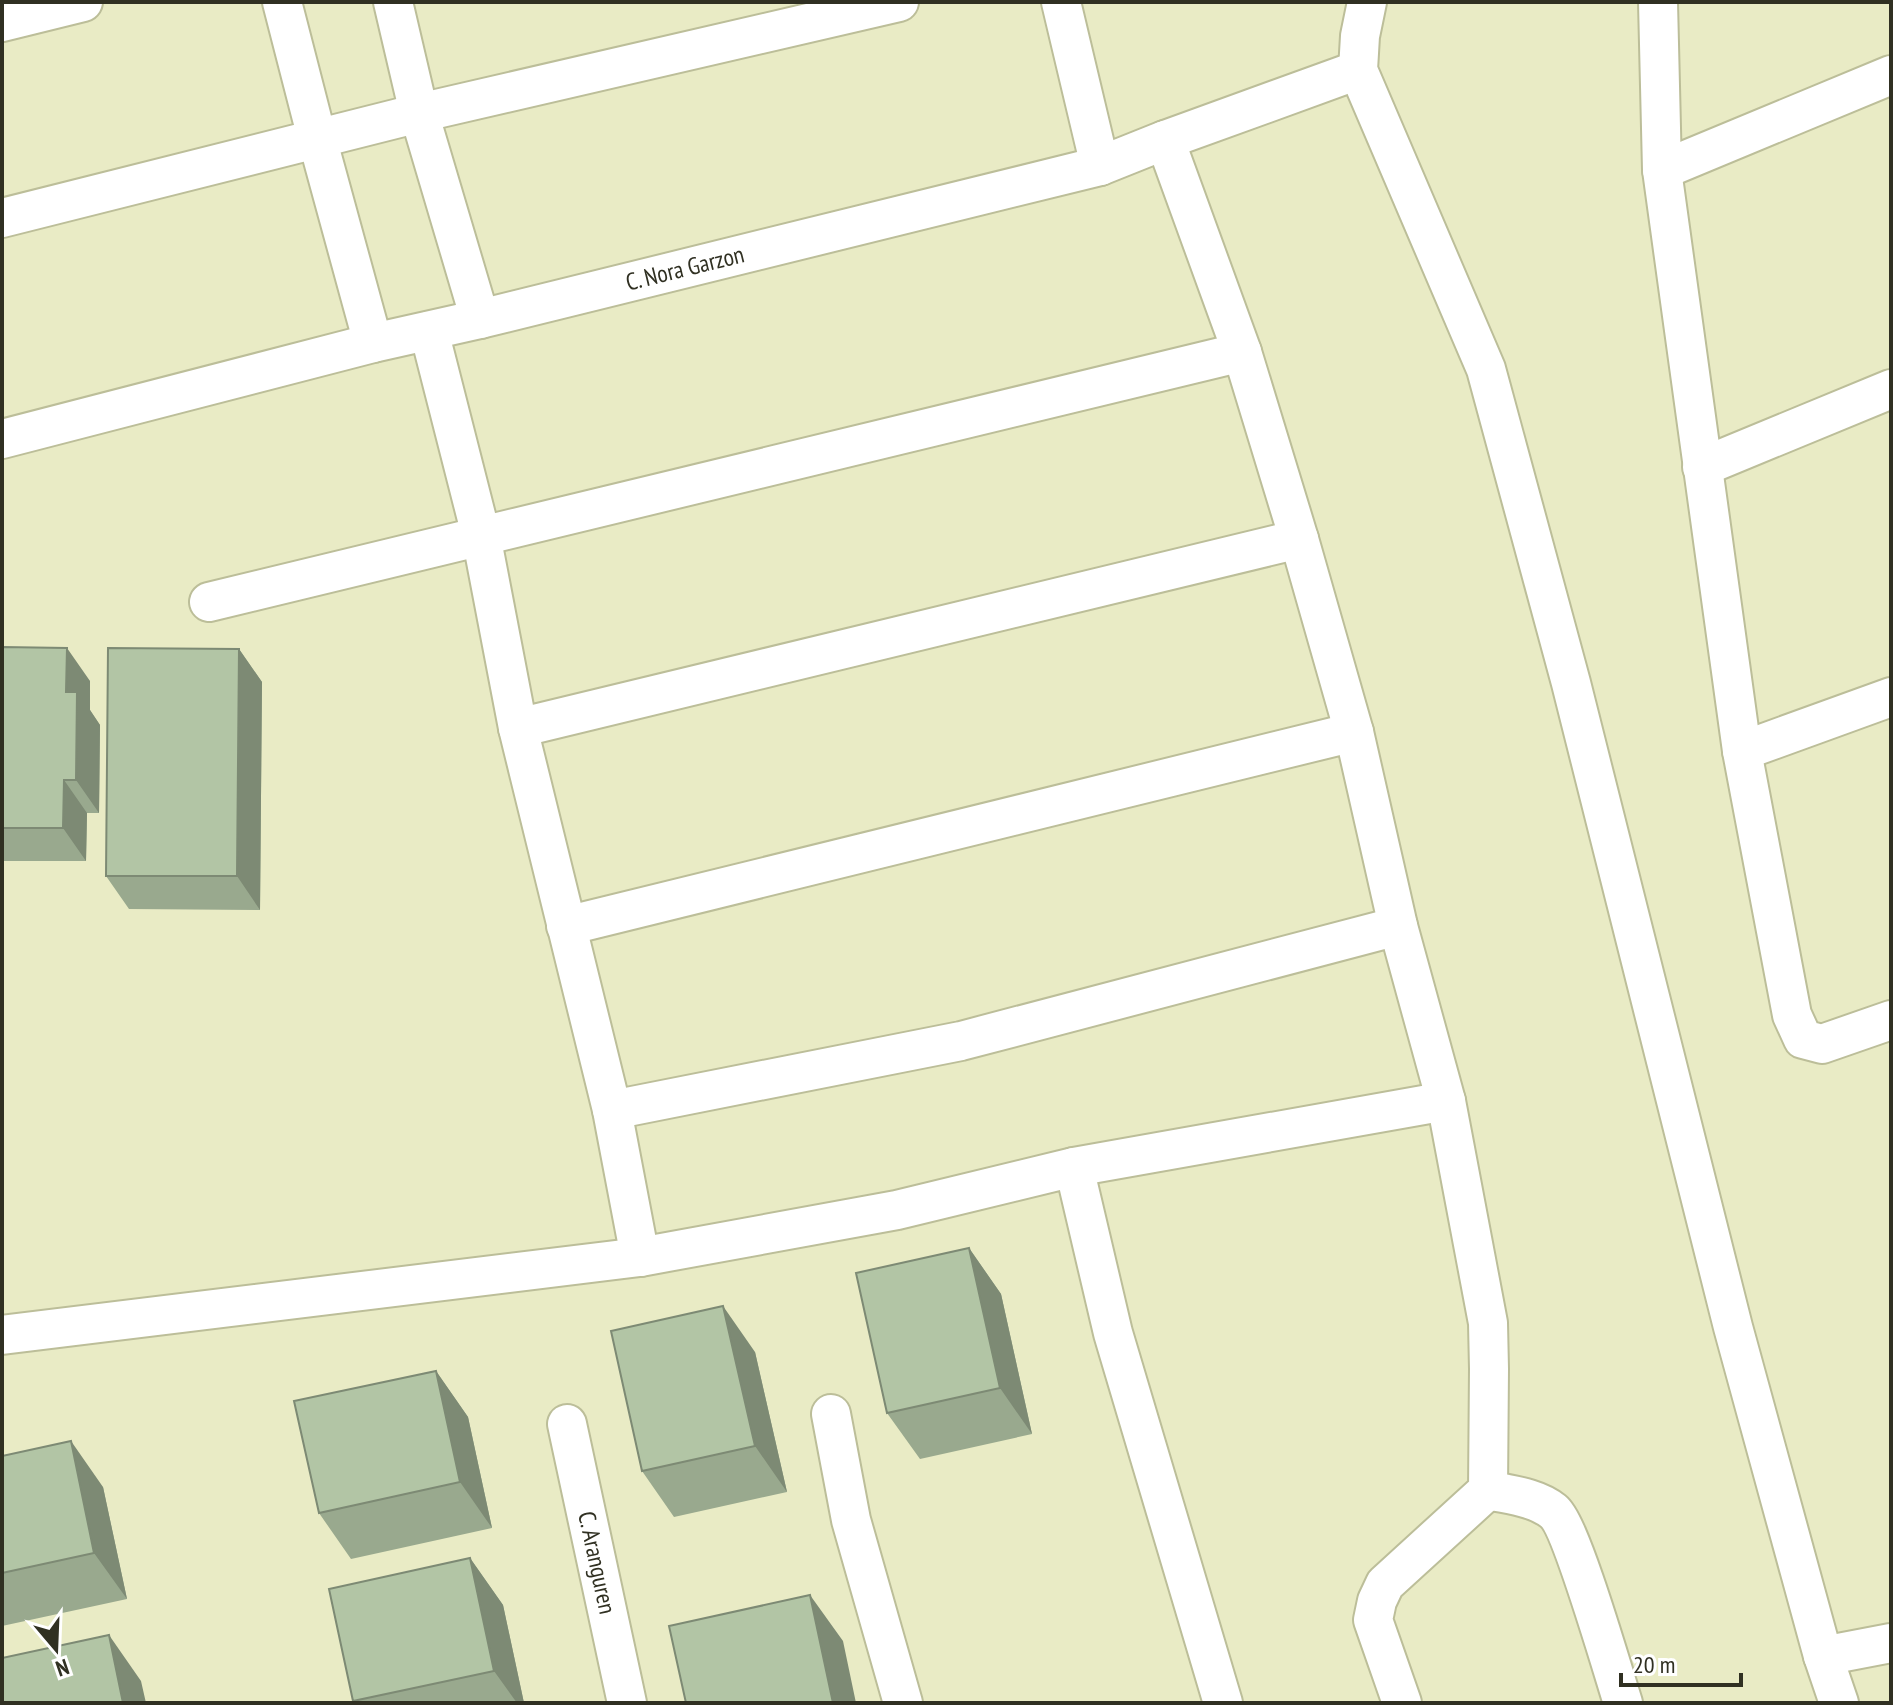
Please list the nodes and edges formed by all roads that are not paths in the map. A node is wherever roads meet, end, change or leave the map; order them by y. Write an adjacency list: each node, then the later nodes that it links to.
1 (83, 2): 8 (street)
2 (282, 2): 12 (street)
3 (393, 2): 11 (street)
4 (899, 2): 11 (street)
5 (1061, 2): 14 (street)
6 (1367, 2): 9 (street)
7 (1658, 2): 15 (street)
8 (2, 22)
9 (1358, 70): 13 (street, C. Nora Garzon); 43 (street)
10 (1891, 75): 15 (street)
11 (419, 113): 12 (street); 17 (street)
12 (317, 138): 16 (street); 19 (street)
13 (1165, 140): 14 (street, C. Nora Garzon); 20 (street)
14 (1100, 166): 17 (street, C. Nora Garzon)
15 (1662, 170): 23 (street)
16 (2, 218)
17 (480, 319): 18 (street, C. Nora Garzon)
18 (429, 331): 19 (street, C. Nora Garzon); 24 (street)
19 (373, 343): 22 (street, C. Nora Garzon)
20 (1242, 352): 24 (street); 25 (street)
21 (1891, 389): 23 (street)
22 (2, 439)
23 (1702, 467): 30 (street)
24 (481, 535): 26 (street); 28 (street)
25 (1299, 539): 28 (street); 29 (street)
26 (209, 602)
27 (1891, 697): 30 (street)
28 (518, 728): 31 (street)
29 (1354, 732): 31 (street); 32 (street)
30 (1742, 751): 33 (street)
31 (566, 926): 35 (street)
32 (1398, 926): 34 (street); 35 (street)
33 (1891, 1020)
34 (1446, 1101): 36 (street); 41 (street)
35 (612, 1110): 37 (street)
36 (1074, 1167): 37 (street); 46 (street)
37 (640, 1257): 38 (street)
38 (2, 1335)
39 (831, 1414): 45 (street)
40 (567, 1424): 44 (street, C. Aranguren)
41 (1488, 1490): 47 (street); 48 (street)
42 (1891, 1643): 43 (street)
43 (1823, 1656): 49 (street)
44 (627, 1703)
45 (903, 1703)
46 (1223, 1703)
47 (1402, 1703)
48 (1623, 1703)
49 (1839, 1703)

